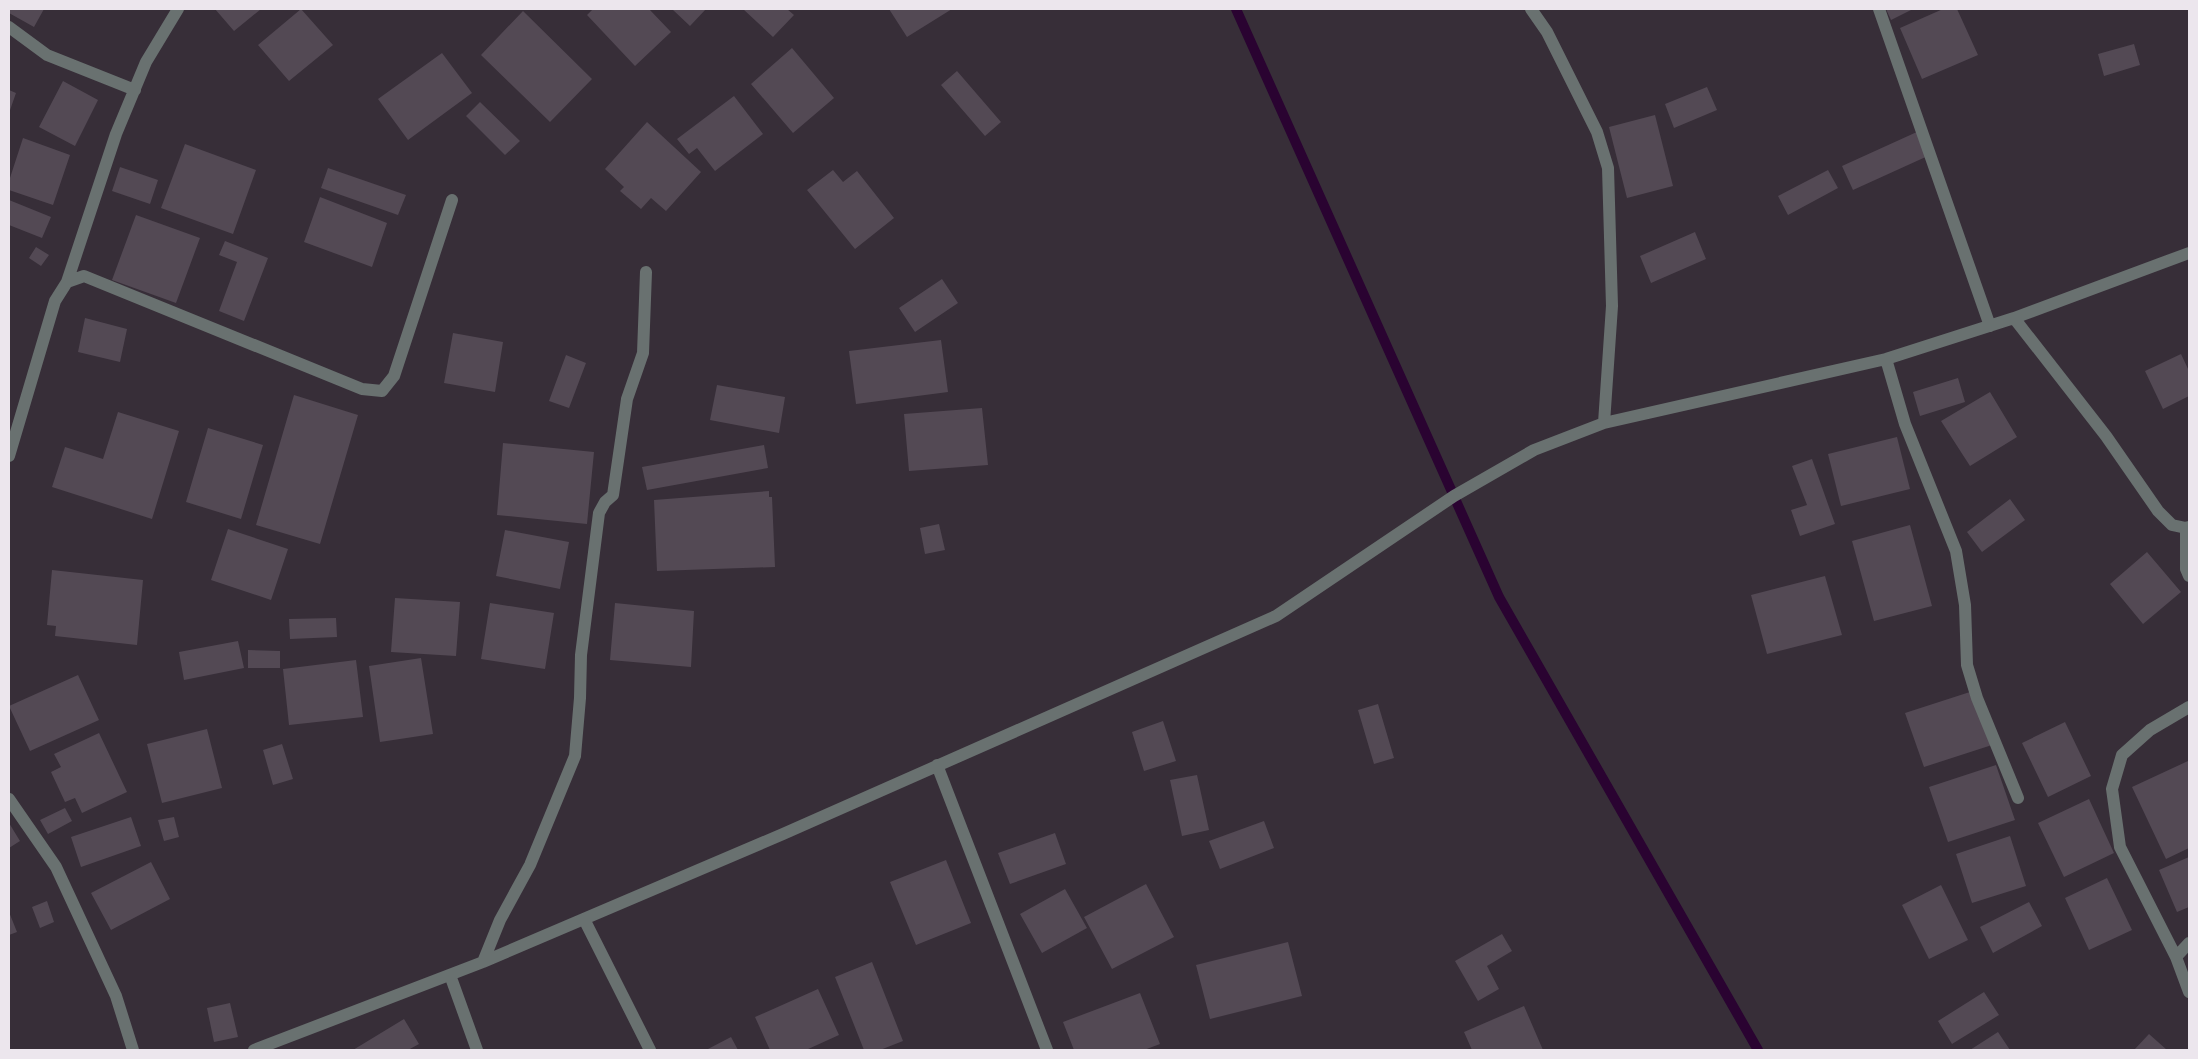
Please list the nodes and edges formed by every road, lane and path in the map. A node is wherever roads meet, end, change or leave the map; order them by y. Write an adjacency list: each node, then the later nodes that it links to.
1 (178, 9): 5 (street)
2 (1531, 9): 13 (street)
3 (1879, 9): 11 (street)
4 (9, 27): 5 (street)
5 (135, 90): 9 (street)
6 (452, 200): 9 (street)
7 (2189, 253): 10 (street)
8 (646, 272): 24 (street)
9 (66, 282): 14 (street)
10 (2014, 318): 11 (street); 15 (street)
11 (1990, 326): 12 (street)
12 (1886, 359): 13 (street); 19 (street)
13 (1604, 423): 18 (street)
14 (9, 456)
15 (2188, 527): 16 (street)
16 (2189, 576)
17 (2189, 707): 23 (street)
18 (937, 765): 21 (street); 31 (street)
19 (2018, 798)
20 (9, 799): 27 (street)
21 (584, 919): 24 (street); 30 (street)
22 (2189, 943): 23 (street)
23 (2176, 957): 26 (street)
24 (483, 962): 25 (street)
25 (450, 975): 28 (street); 29 (street)
26 (2189, 992)
27 (133, 1050)
28 (254, 1050)
29 (477, 1050)
30 (650, 1050)
31 (1047, 1050)

